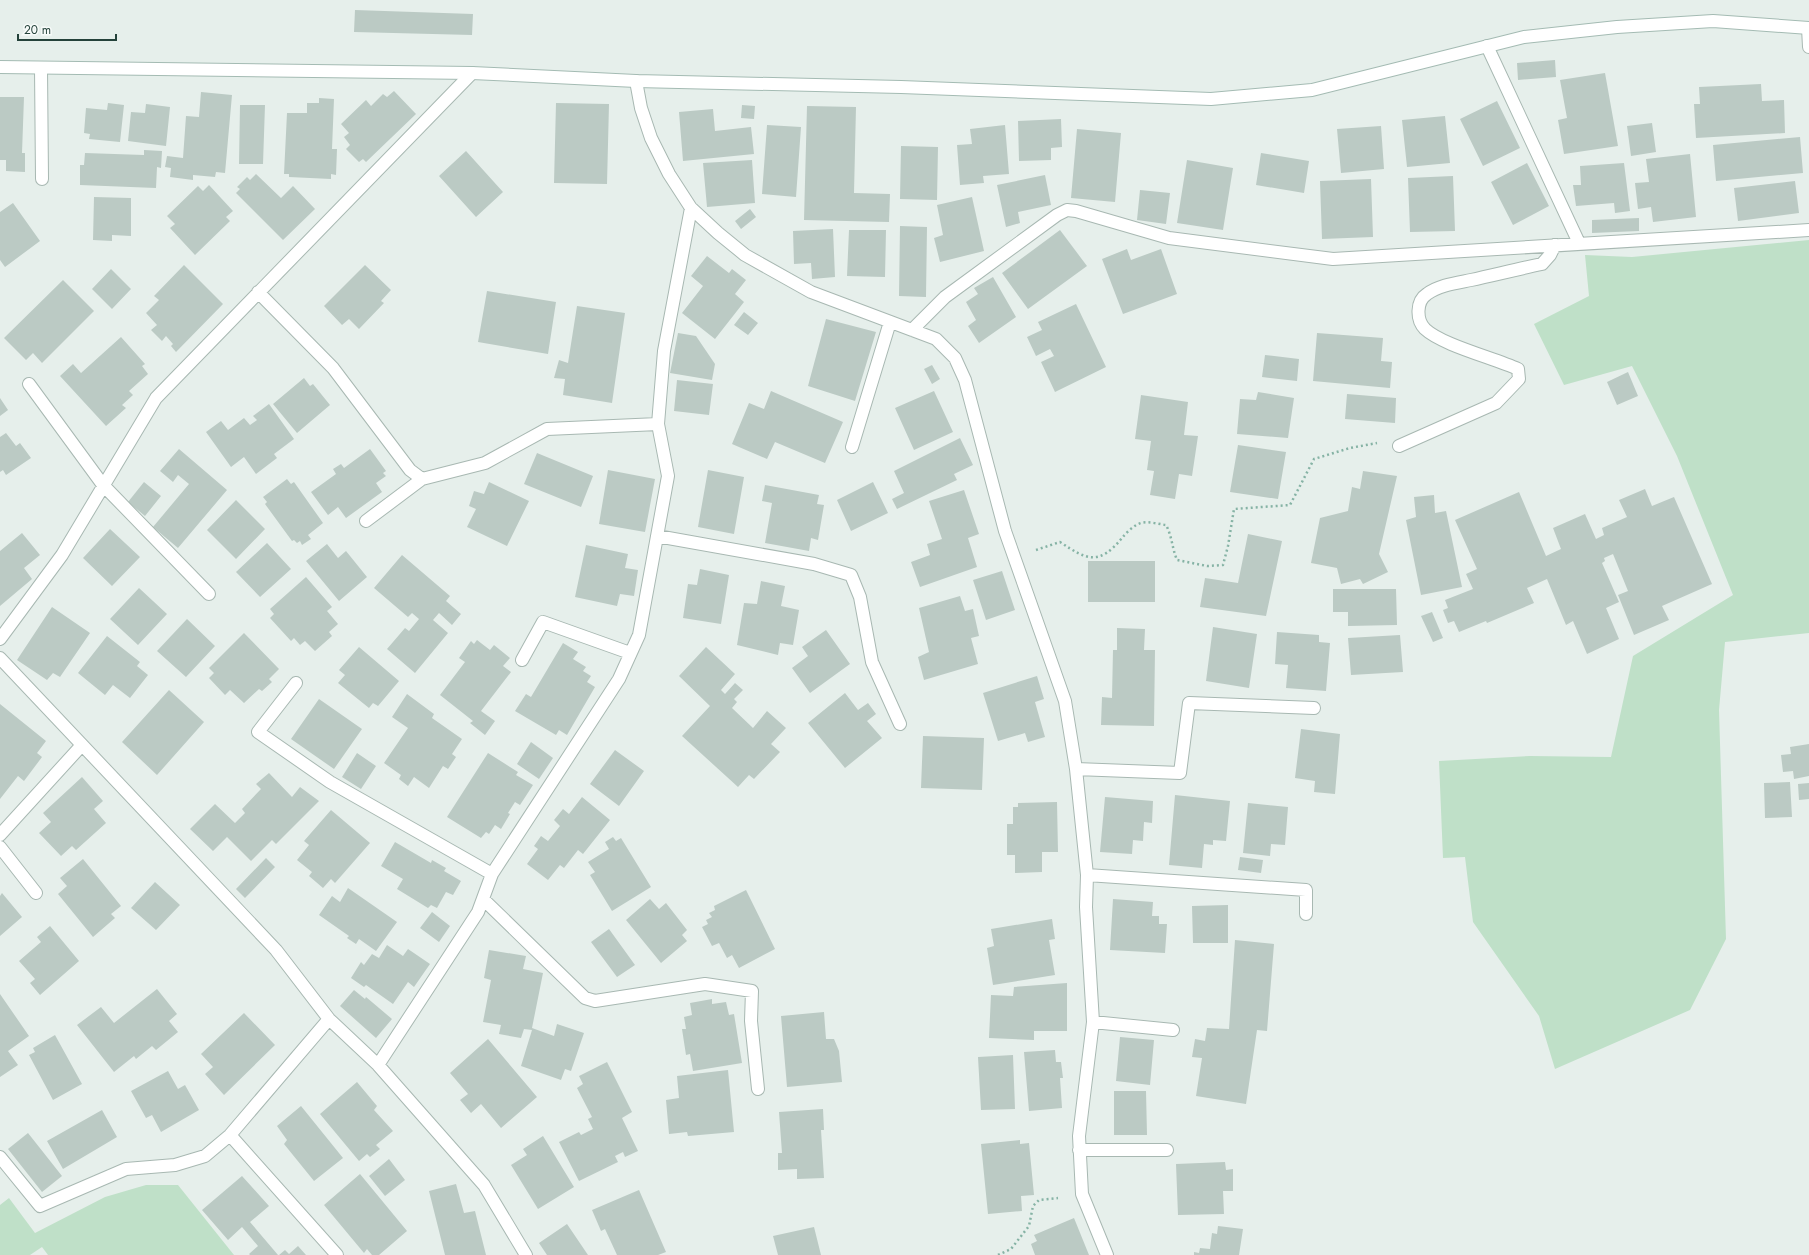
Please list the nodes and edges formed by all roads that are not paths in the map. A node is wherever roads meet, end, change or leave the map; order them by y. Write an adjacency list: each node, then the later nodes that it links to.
1 (1808, 28): 2 (street); 3 (street)
2 (1487, 46): 7 (street); 11 (street)
3 (1809, 47)
4 (0, 67): 5 (street)
5 (41, 68): 6 (street); 8 (street)
6 (472, 73): 7 (street); 13 (street)
7 (636, 81): 9 (street)
8 (42, 179)
9 (691, 208): 14 (street); 17 (street)
10 (1809, 230): 11 (street)
11 (1579, 243): 12 (street)
12 (1555, 245): 15 (street); 18 (street)
13 (258, 292): 20 (street); 21 (street)
14 (890, 322): 15 (street); 19 (street)
15 (912, 330): 33 (street)
16 (29, 384): 21 (street)
17 (658, 424): 20 (street); 23 (street)
18 (1399, 446)
19 (852, 447)
20 (422, 479): 22 (street)
21 (103, 485): 24 (street); 25 (street)
22 (366, 521)
23 (657, 536): 26 (street); 31 (street)
24 (209, 594)
25 (0, 639)
26 (630, 654): 28 (street); 36 (street)
27 (0, 658): 32 (street)
28 (522, 660)
29 (296, 683): 36 (street)
30 (1314, 708): 33 (street)
31 (900, 724)
32 (82, 745): 34 (street); 41 (street)
33 (1076, 769): 37 (street)
34 (0, 835)
35 (0, 847): 38 (street)
36 (492, 874): 39 (street)
37 (1087, 875): 40 (street); 42 (street)
38 (36, 893)
39 (484, 898): 44 (street); 45 (street)
40 (1306, 914)
41 (329, 1019): 44 (street); 46 (street)
42 (1093, 1022): 43 (street); 47 (street)
43 (1173, 1030)
44 (378, 1066): 51 (street)
45 (758, 1089)
46 (230, 1135): 49 (street); 50 (street)
47 (1079, 1150): 48 (street); 52 (street)
48 (1167, 1150)
49 (0, 1157)
50 (337, 1255)
51 (526, 1255)
52 (1107, 1255)

